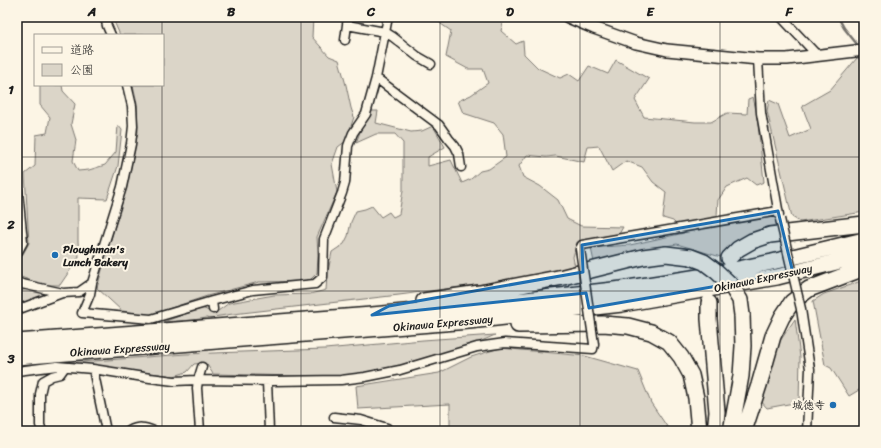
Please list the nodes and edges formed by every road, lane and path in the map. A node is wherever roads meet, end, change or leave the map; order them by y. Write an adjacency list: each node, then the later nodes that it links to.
1 (105, 17): 7 (street)
2 (388, 17): 6 (street)
3 (568, 17): 11 (street)
4 (781, 17): 10 (street)
5 (348, 21): 6 (street); 8 (street)
6 (385, 32): 12 (street); 13 (street)
7 (111, 34)
8 (345, 40)
9 (860, 50): 10 (street)
10 (818, 56): 11 (street)
11 (758, 59): 17 (street)
12 (431, 64)
13 (376, 78): 15 (street); 25 (street)
14 (127, 86): 25 (street)
15 (461, 167)
16 (17, 182): 20 (street)
17 (779, 215): 38 (street, bridge); 51 (street, bridge)
18 (864, 224): 22 (highway)
19 (864, 240): 29 (highway, Okinawa Expressway)
20 (17, 253)
21 (864, 255): 30 (highway, Okinawa Expressway)
22 (729, 258)
23 (864, 268): 50 (highway)
24 (17, 282): 26 (street)
25 (92, 283): 26 (street)
26 (63, 293): 28 (street)
27 (709, 303): 48 (highway)
28 (17, 309)
29 (372, 315): 31 (highway, Okinawa Expressway); 49 (highway, bridge)
30 (469, 321): 32 (highway, Okinawa Expressway); 47 (highway)
31 (17, 342)
32 (17, 357)
33 (65, 367): 35 (street); 36 (street); 40 (street)
34 (202, 367): 37 (street)
35 (93, 369): 37 (street); 41 (street)
36 (17, 371)
37 (198, 380): 38 (street); 44 (street)
38 (267, 381): 45 (street)
39 (334, 417): 46 (street)
40 (42, 431)
41 (106, 431)
42 (129, 431): 43 (street)
43 (154, 431)
44 (200, 431)
45 (269, 431)
46 (389, 431)
47 (699, 431)
48 (715, 431)
49 (731, 431)
50 (744, 431)
51 (807, 431)

